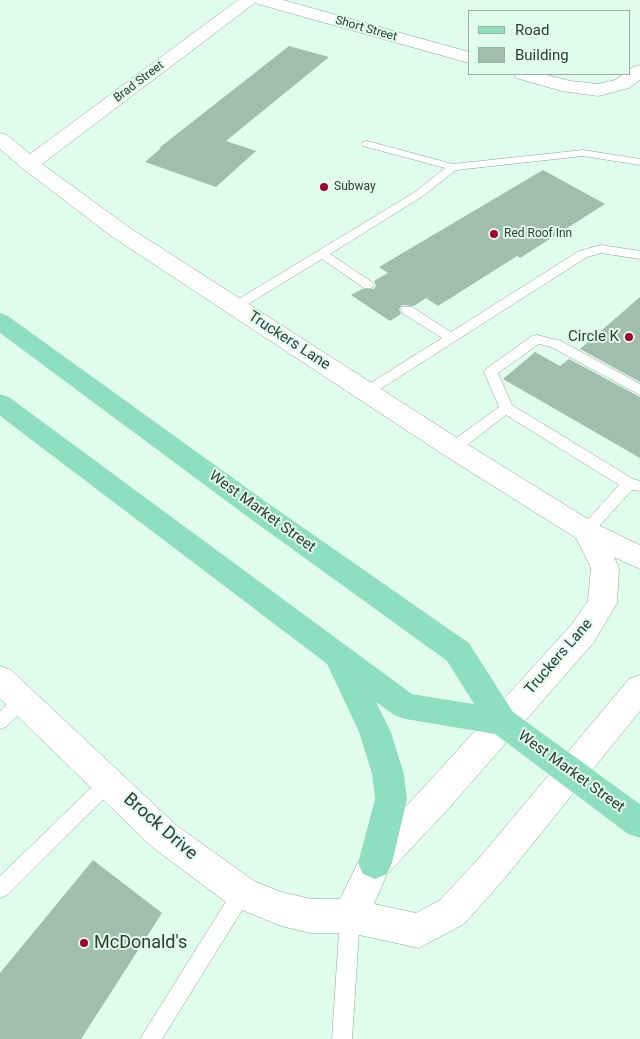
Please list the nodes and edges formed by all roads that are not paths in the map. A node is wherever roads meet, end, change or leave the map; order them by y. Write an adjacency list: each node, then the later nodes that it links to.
1 (249, 0): 9 (street, Brad Street)
2 (264, 0): 3 (street, Short Street)
3 (468, 58)
4 (640, 71): 5 (street)
5 (527, 75)
6 (0, 139): 9 (street, Truckers Lane)
7 (367, 144): 10 (lane)
8 (640, 162): 10 (lane)
9 (29, 164): 14 (street, Truckers Lane)
10 (453, 167): 11 (lane)
11 (321, 253): 13 (lane); 14 (lane)
12 (640, 255): 17 (lane)
13 (368, 285)
14 (236, 306): 19 (street, Truckers Lane)
15 (407, 310): 17 (lane)
16 (0, 321): 29 (main road, West Market Street)
17 (451, 338): 19 (lane)
18 (640, 390): 21 (lane)
19 (366, 392): 22 (street, Truckers Lane)
20 (0, 403): 26 (main road, West Market Street)
21 (506, 408): 22 (lane); 23 (lane)
22 (453, 448): 24 (street, Truckers Lane)
23 (635, 485): 24 (lane)
24 (586, 531): 25 (street, Truckers Lane); 29 (street, Truckers Lane)
25 (640, 558)
26 (337, 655): 29 (main road, West Market Street); 33 (main road)
27 (640, 688): 30 (street)
28 (7, 700): 31 (street, Brock Drive)
29 (502, 722): 30 (main road, West Market Street); 33 (street)
30 (571, 773): 32 (main road, West Market Street); 36 (street, Brock Drive)
31 (108, 782): 34 (lane); 35 (street, Brock Drive)
32 (640, 822)
33 (375, 863): 36 (street)
34 (0, 889)
35 (242, 893): 36 (street, Brock Drive); 37 (lane)
36 (350, 916): 38 (lane)
37 (150, 1039)
38 (342, 1039)

